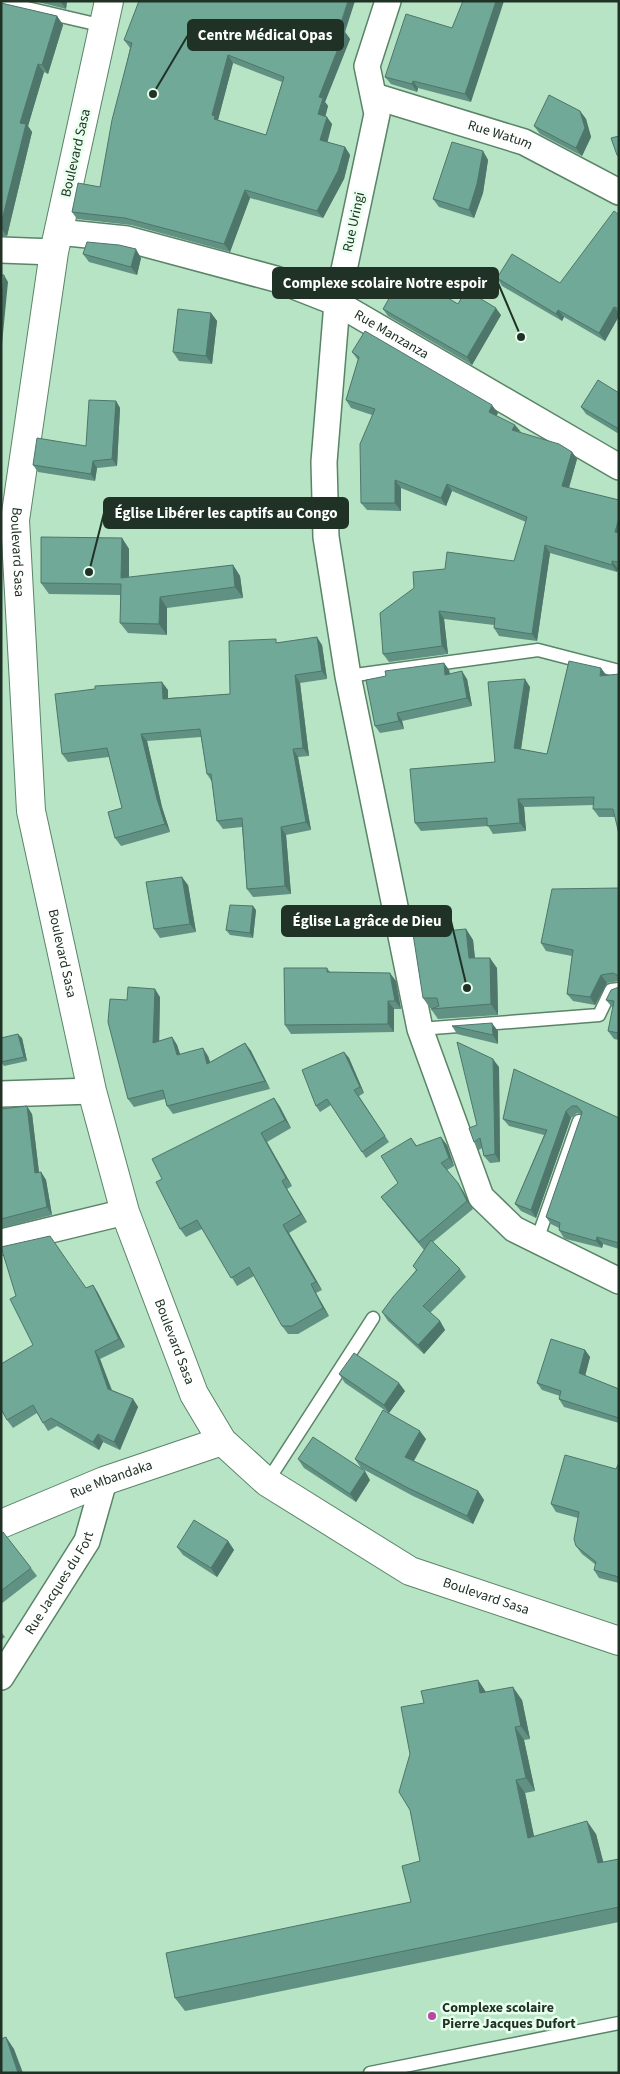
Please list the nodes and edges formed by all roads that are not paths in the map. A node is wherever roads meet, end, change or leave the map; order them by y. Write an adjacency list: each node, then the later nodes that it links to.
1 (388, 1): 4 (street, Rue Uringi)
2 (1, 2): 3 (lane)
3 (107, 14): 6 (street, Boulevard Sasa)
4 (374, 96): 5 (street, Rue Watum); 8 (street, Rue Uringi)
5 (619, 192)
6 (56, 242): 7 (street, Rue Manzanza); 8 (street, Rue Manzanza); 14 (street, Boulevard Sasa)
7 (1, 250)
8 (337, 303): 9 (street, Rue Manzanza); 11 (street, Rue Uringi)
9 (619, 466)
10 (619, 671): 11 (lane)
11 (348, 676): 13 (street, Rue Uringi)
12 (619, 989): 13 (lane)
13 (420, 1029): 18 (street, Rue Uringi)
14 (92, 1091): 15 (street); 17 (street, Boulevard Sasa)
15 (1, 1094)
16 (579, 1121): 18 (lane)
17 (126, 1212): 19 (street); 22 (street, Boulevard Sasa)
18 (537, 1240): 20 (street, Rue Uringi)
19 (1, 1242)
20 (619, 1281)
21 (373, 1318): 24 (lane)
22 (222, 1441): 23 (street, Rue Mbandaka); 24 (street, Boulevard Sasa)
23 (104, 1481): 25 (street, Rue Mbandaka); 27 (street, Rue Jacques du Fort)
24 (267, 1482): 26 (street, Boulevard Sasa)
25 (1, 1524)
26 (619, 1641)
27 (1, 1677)
28 (619, 2023): 29 (lane)
29 (370, 2073)

